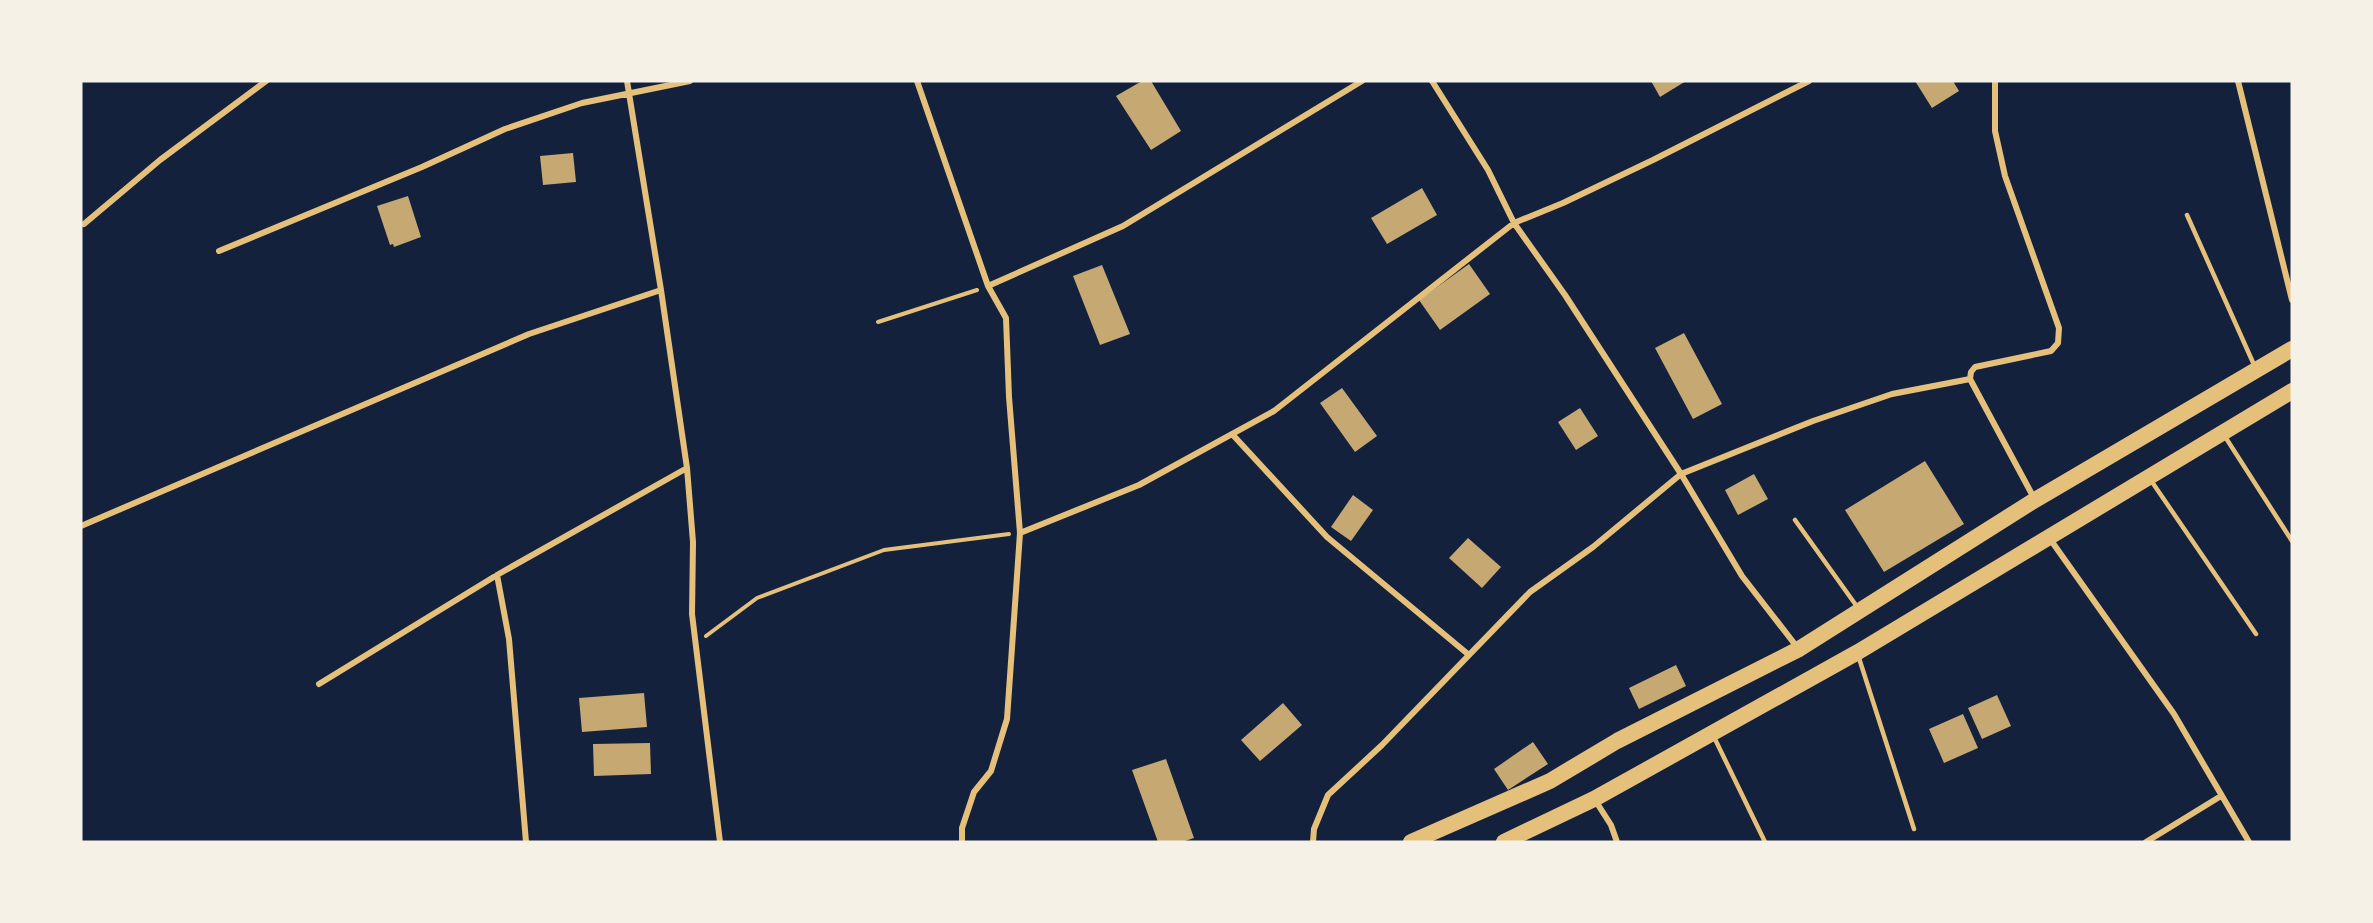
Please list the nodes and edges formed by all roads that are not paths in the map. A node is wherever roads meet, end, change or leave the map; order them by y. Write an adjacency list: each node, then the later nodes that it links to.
1 (266, 81): 13 (street)
2 (627, 81): 10 (street)
3 (690, 81): 10 (street)
4 (917, 81): 15 (street)
5 (1362, 81): 15 (street)
6 (1432, 81): 12 (street)
7 (1809, 81): 12 (street)
8 (1995, 81): 20 (street)
9 (2238, 81): 17 (street)
10 (630, 94): 14 (street); 16 (street)
11 (2187, 215): 19 (lane)
12 (1514, 223): 23 (street); 25 (street)
13 (84, 224)
14 (219, 251)
15 (988, 286): 30 (street)
16 (661, 290): 24 (street); 29 (street)
17 (2292, 300)
18 (2292, 349): 19 (highway)
19 (2256, 369): 27 (highway)
20 (1970, 379): 25 (street); 27 (street)
21 (2292, 391): 22 (highway)
22 (2223, 433): 26 (highway); 32 (lane)
23 (1232, 434): 30 (street); 38 (street)
24 (687, 468): 33 (street); 45 (street)
25 (1681, 474): 36 (street); 38 (street)
26 (2148, 477): 31 (highway); 35 (lane)
27 (2035, 500): 34 (highway)
28 (1795, 520): 34 (lane)
29 (81, 526)
30 (1020, 533): 46 (street)
31 (2048, 536): 37 (highway); 41 (street)
32 (2292, 541)
33 (497, 576): 39 (street); 44 (street)
34 (1860, 610): 36 (highway)
35 (2256, 634)
36 (1799, 649): 48 (highway)
37 (1858, 652): 40 (highway); 43 (lane)
38 (1469, 655): 47 (street)
39 (320, 684)
40 (1712, 732): 42 (highway); 51 (lane)
41 (2221, 796): 52 (street); 53 (street)
42 (1594, 799): 49 (highway); 50 (street)
43 (1914, 829)
44 (526, 842)
45 (720, 842)
46 (962, 842)
47 (1312, 842)
48 (1411, 842)
49 (1504, 842)
50 (1617, 842)
51 (1765, 842)
52 (2146, 842)
53 (2249, 842)

